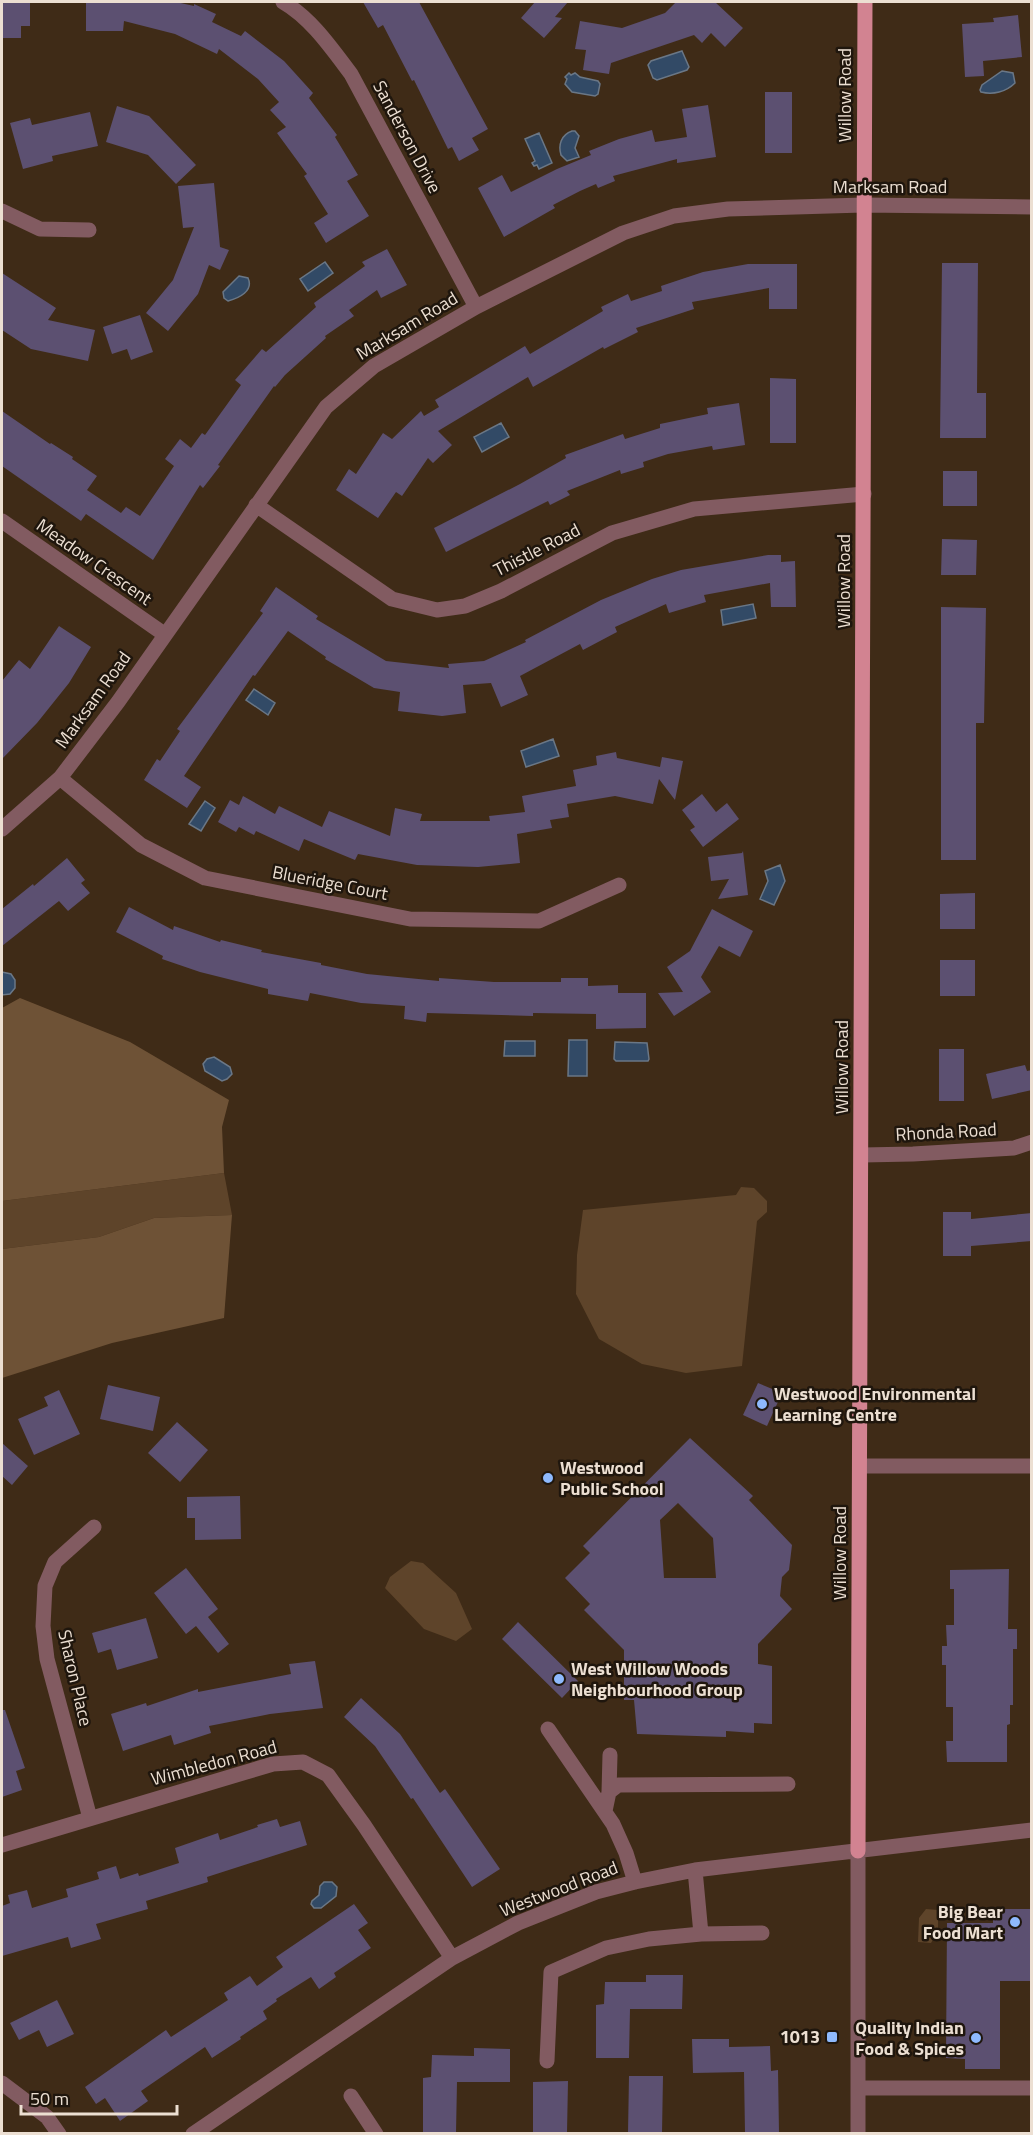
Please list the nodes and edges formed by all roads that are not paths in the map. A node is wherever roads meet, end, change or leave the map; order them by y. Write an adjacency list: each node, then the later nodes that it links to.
1 (865, 2): 3 (main road, Willow Road)
2 (290, 3): 7 (street, Sanderson Drive)
3 (864, 205): 4 (street, Marksam Road); 7 (street, Marksam Road); 8 (main road, Willow Road)
4 (1032, 207)
5 (2, 210): 6 (street)
6 (89, 230)
7 (476, 307): 9 (street, Marksam Road)
8 (864, 494): 9 (street, Thistle Road); 16 (main road, Willow Road)
9 (256, 505): 11 (street, Marksam Road)
10 (2, 521): 11 (street, Meadow Crescent)
11 (164, 634): 12 (street, Marksam Road)
12 (60, 778): 13 (street, Marksam Road); 14 (street, Blueridge Court)
13 (2, 829)
14 (619, 885)
15 (1032, 1142): 16 (street, Rhonda Road)
16 (862, 1155): 17 (main road, Willow Road)
17 (860, 1466): 18 (street); 28 (main road, Willow Road)
18 (1032, 1466)
19 (94, 1527): 25 (street, Sharon Place)
20 (548, 1730): 24 (street)
21 (610, 1755): 23 (street)
22 (788, 1784): 23 (street)
23 (609, 1792): 24 (street)
24 (605, 1811): 30 (street)
25 (90, 1818): 27 (street, Wimbledon Road); 33 (street, Wimbledon Road)
26 (1032, 1830): 28 (street, Westwood Road)
27 (2, 1845)
28 (858, 1851): 29 (street, Westwood Road); 36 (street, Willow Road)
29 (695, 1870): 30 (street, Westwood Road); 32 (street)
30 (635, 1882): 33 (street, Westwood Road)
31 (762, 1933): 32 (street)
32 (701, 1934): 34 (street)
33 (452, 1958): 40 (street, Westwood Road)
34 (547, 2061)
35 (2, 2083): 39 (street)
36 (858, 2088): 37 (street); 42 (street, Willow Road)
37 (1032, 2088)
38 (351, 2097): 41 (street)
39 (59, 2133)
40 (193, 2133)
41 (376, 2133)
42 (858, 2133)

